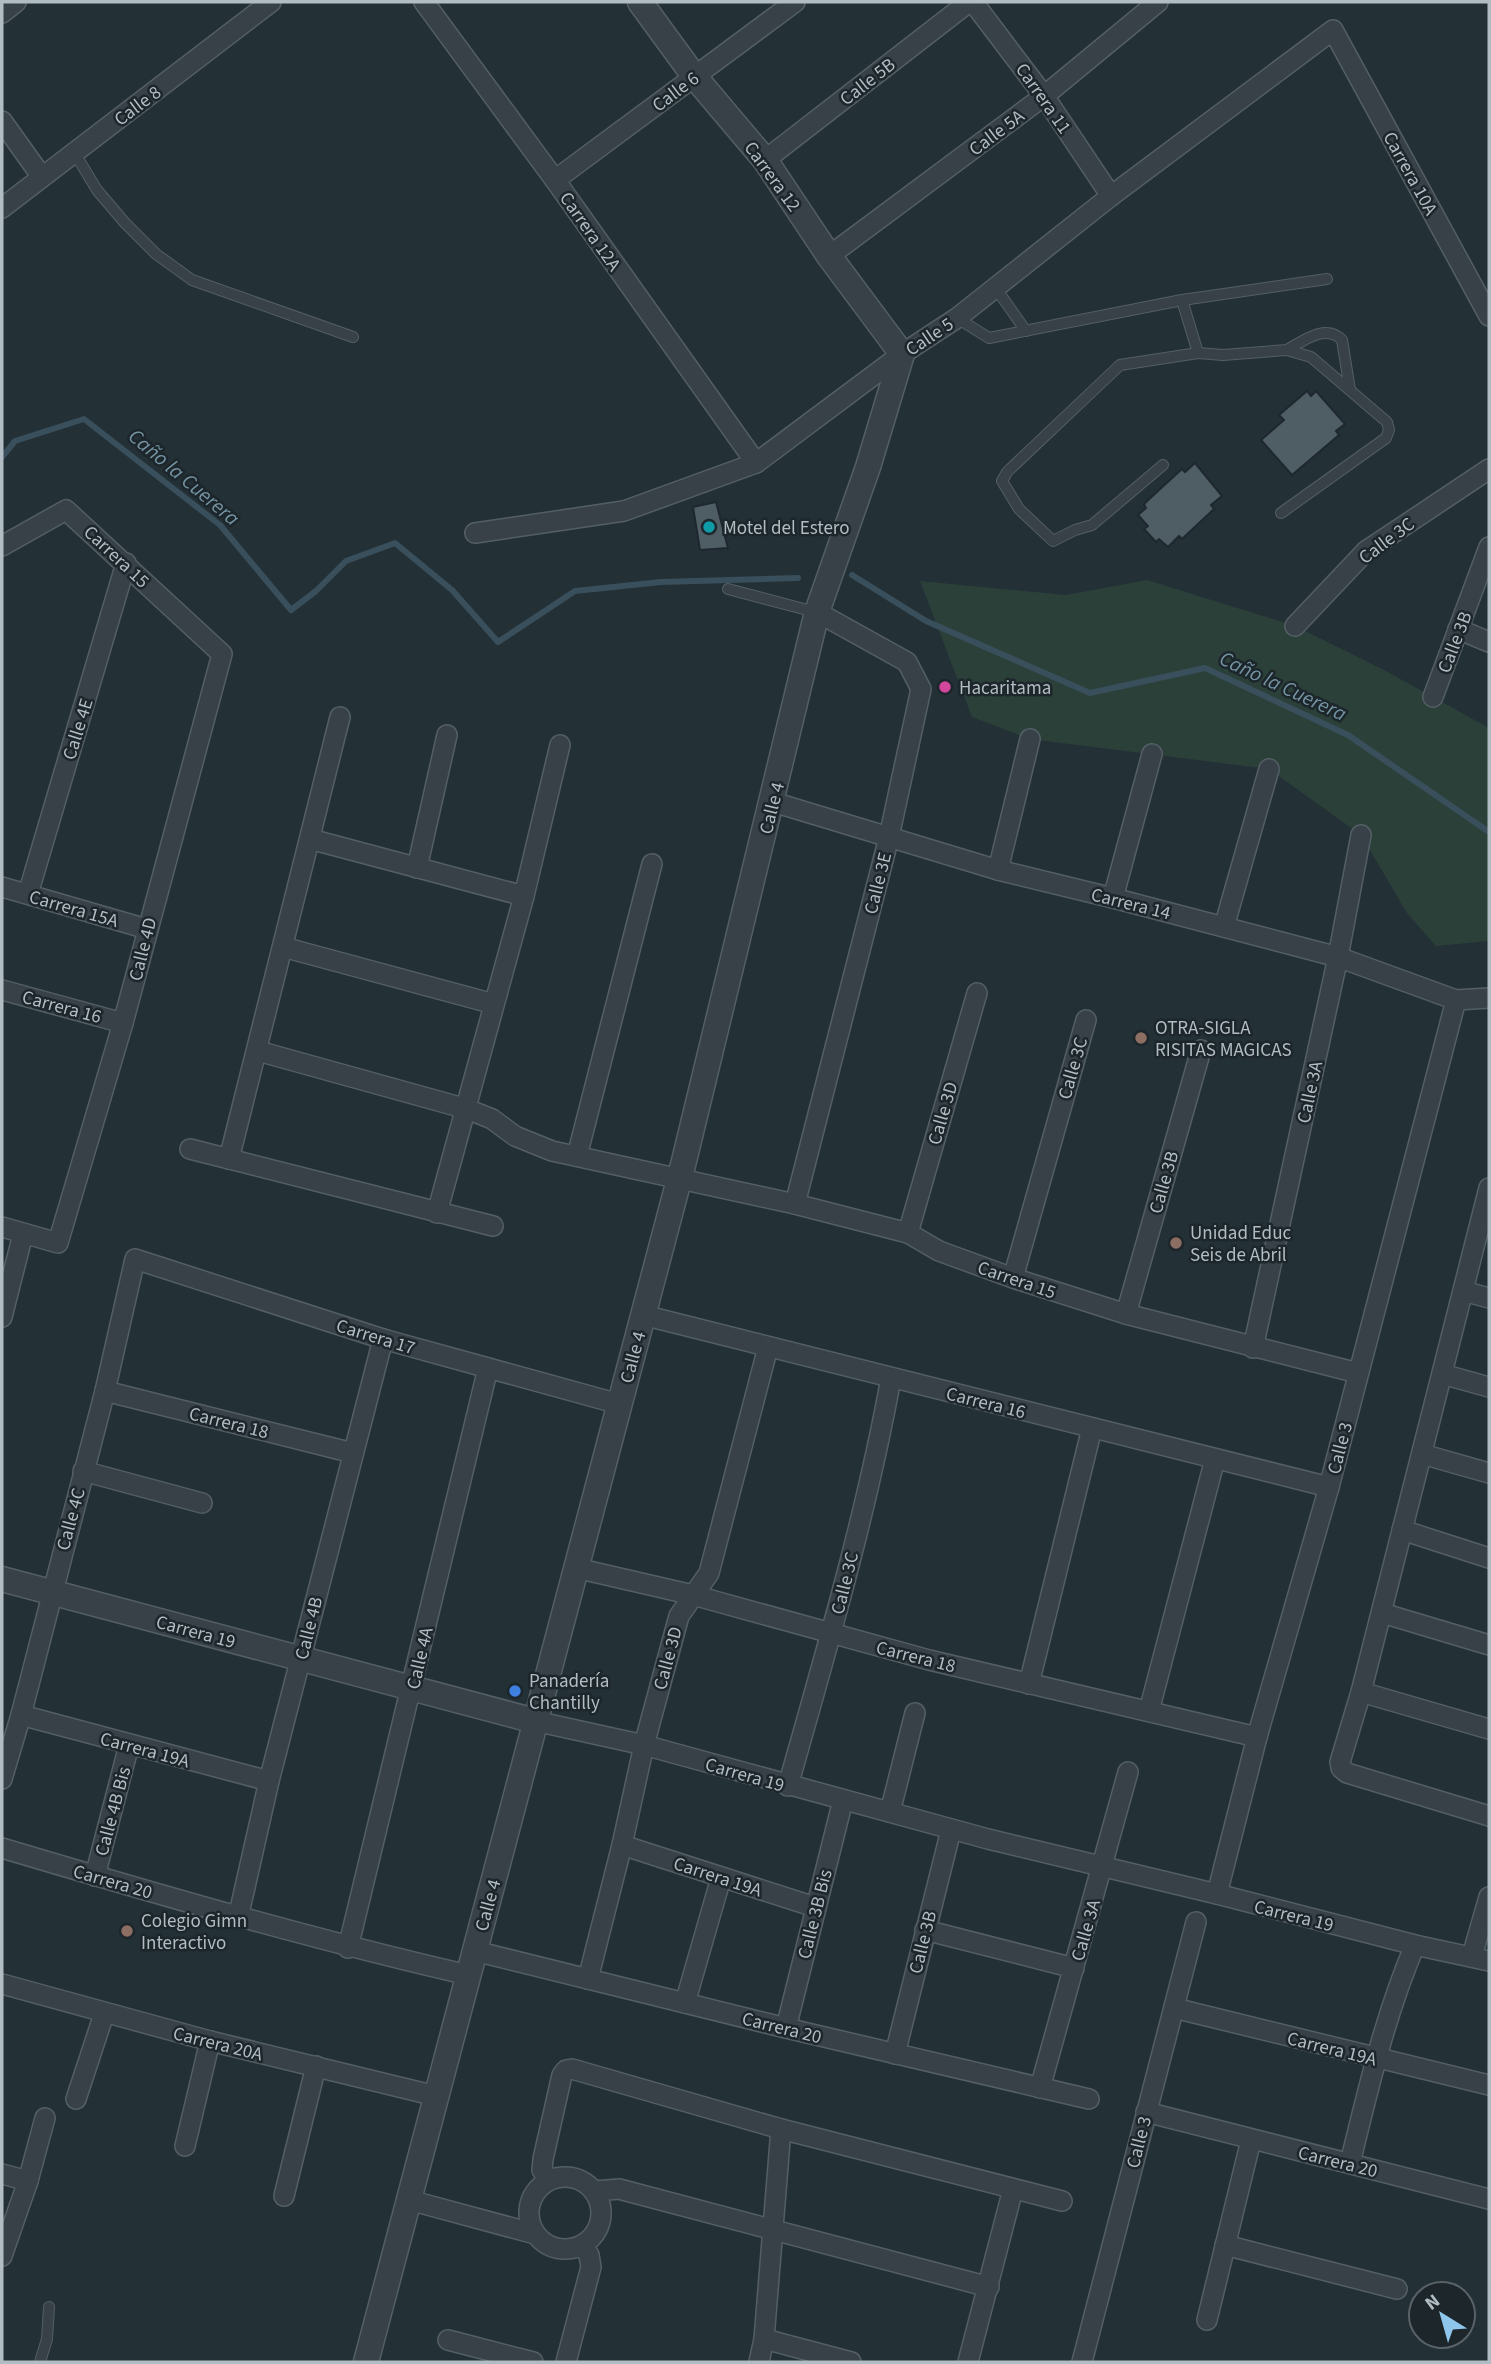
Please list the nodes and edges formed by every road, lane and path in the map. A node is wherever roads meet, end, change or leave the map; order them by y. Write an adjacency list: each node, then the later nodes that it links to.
1 (16, 2): 8 (street)
2 (271, 2): 13 (street, Calle 8)
3 (424, 2): 16 (street, Carrera 12A)
4 (640, 2): 10 (street, Carrera 12)
5 (795, 2): 10 (street, Calle 6)
6 (971, 2): 11 (street, Carrera 11); 14 (street, Calle 5B)
7 (1158, 2): 11 (street, Calle 5A)
8 (2, 13)
9 (1333, 30): 17 (street, Calle 5); 23 (street, Carrera 10A)
10 (694, 76): 14 (street, Carrera 12); 16 (street, Calle 6)
11 (1044, 96): 17 (street, Carrera 11); 19 (street, Calle 5A)
12 (2, 121): 15 (street)
13 (74, 152): 15 (street, Calle 8); 26 (lane)
14 (765, 160): 19 (street, Carrera 12)
15 (42, 177): 18 (street, Calle 8)
16 (555, 180): 31 (street, Carrera 12A)
17 (1111, 196): 21 (street, Calle 5)
18 (2, 208)
19 (829, 256): 29 (street, Carrera 12)
20 (1327, 279): 22 (lane)
21 (995, 287): 24 (street, Calle 5); 25 (lane)
22 (1182, 300): 25 (lane); 28 (lane)
23 (1489, 316)
24 (957, 317): 25 (lane); 29 (street, Calle 5)
25 (1026, 331)
26 (353, 337)
27 (1287, 349): 28 (lane); 30 (lane); 30 (lane)
28 (1198, 353): 32 (lane)
29 (902, 354): 31 (street, Calle 5); 40 (street, Calle 4)
30 (1350, 390): 34 (lane)
31 (756, 463): 35 (street, Calle 5)
32 (1163, 465)
33 (1489, 469): 41 (street, Calle 3C)
34 (1281, 513)
35 (475, 533)
36 (2, 546): 38 (street, Carrera 15)
37 (1489, 547): 42 (street, Calle 3B)
38 (126, 563): 44 (street, Carrera 15); 60 (street, Calle 4E)
39 (728, 589): 40 (lane)
40 (817, 612): 52 (street, Calle 4); 54 (street, Calle 3E)
41 (1295, 626)
42 (1458, 629): 43 (street); 45 (street, Calle 3B)
43 (1489, 642)
44 (222, 654): 64 (street, Calle 4D)
45 (1433, 697)
46 (340, 717): 55 (street)
47 (447, 735): 57 (street)
48 (1030, 739): 58 (street)
49 (560, 745): 61 (street)
50 (1152, 754): 62 (street)
51 (1269, 769): 63 (street)
52 (773, 802): 54 (street, Carrera 14); 80 (street, Calle 4)
53 (1362, 835): 66 (street, Calle 3A)
54 (889, 837): 58 (street, Carrera 14); 82 (street, Calle 3E)
55 (310, 839): 57 (street); 65 (street)
56 (652, 864): 78 (street)
57 (417, 867): 61 (street)
58 (999, 870): 62 (street, Carrera 14)
59 (2, 887): 60 (street, Carrera 15A)
60 (27, 894): 64 (street, Carrera 15A)
61 (524, 896): 71 (street)
62 (1113, 898): 63 (street, Carrera 14)
63 (1224, 927): 66 (street, Carrera 14)
64 (147, 929): 73 (street, Calle 4D)
65 (283, 947): 71 (street); 75 (street)
66 (1338, 957): 70 (street, Carrera 14); 98 (street, Calle 3A)
67 (2, 991): 73 (street, Carrera 16)
68 (976, 993): 87 (street, Calle 3D)
69 (1489, 998): 70 (street, Carrera 14)
70 (1456, 1000): 100 (street, Calle 3)
71 (494, 1004): 76 (street)
72 (1086, 1020): 90 (street, Calle 3C)
73 (123, 1023): 88 (street, Calle 4D)
74 (1201, 1050): 93 (street, Calle 3B)
75 (258, 1051): 76 (street, Carrera 15); 79 (street)
76 (467, 1109): 78 (street, Carrera 15); 84 (street)
77 (190, 1149): 79 (street)
78 (578, 1156): 80 (street, Carrera 15)
79 (229, 1159): 84 (street)
80 (679, 1180): 82 (street, Carrera 15); 94 (street, Calle 4)
81 (1489, 1188): 83 (street)
82 (795, 1204): 87 (street, Carrera 15)
83 (1486, 1211): 91 (street)
84 (437, 1213): 85 (street)
85 (493, 1226)
86 (2, 1227): 88 (street)
87 (908, 1233): 90 (street, Carrera 15)
88 (23, 1234): 95 (street)
89 (135, 1259): 96 (street, Carrera 17); 104 (street, Calle 4C)
90 (1013, 1278): 93 (street, Carrera 15)
91 (1463, 1292): 92 (street); 101 (street)
92 (1489, 1298)
93 (1126, 1314): 98 (street, Carrera 15)
94 (643, 1315): 97 (street, Carrera 16); 105 (street, Calle 4)
95 (2, 1317)
96 (383, 1339): 99 (street, Carrera 17); 107 (street, Calle 4B)
97 (768, 1347): 102 (street, Carrera 16); 119 (street, Calle 3D)
98 (1253, 1348): 100 (street, Carrera 15)
99 (488, 1368): 105 (street, Carrera 17); 125 (street, Calle 4A)
100 (1358, 1373): 112 (street, Calle 3)
101 (1442, 1374): 103 (street); 108 (street)
102 (891, 1378): 106 (street, Carrera 16); 121 (street, Calle 3C)
103 (1489, 1387)
104 (105, 1391): 107 (street, Carrera 18); 110 (street, Calle 4C)
105 (620, 1405): 116 (street, Calle 4)
106 (1092, 1428): 109 (street, Carrera 16); 124 (street)
107 (353, 1453): 123 (street, Calle 4B)
108 (1422, 1454): 111 (street); 114 (street)
109 (1215, 1459): 112 (street, Carrera 16); 127 (street)
110 (83, 1471): 113 (street); 118 (street, Calle 4C)
111 (1489, 1473)
112 (1329, 1487): 132 (street, Calle 3)
113 (202, 1503)
114 (1402, 1530): 115 (street); 120 (street)
115 (1489, 1558)
116 (576, 1568): 119 (street, Carrera 18); 130 (street, Calle 4)
117 (2, 1579): 118 (street, Carrera 19)
118 (51, 1592): 123 (street, Carrera 19); 129 (street, Calle 4C)
119 (693, 1595): 121 (street, Carrera 18); 134 (street, Calle 3D)
120 (1382, 1613): 122 (street); 126 (street)
121 (831, 1634): 124 (street, Carrera 18); 138 (street, Calle 3C)
122 (1489, 1646)
123 (300, 1658): 125 (street, Carrera 19); 137 (street, Calle 4B)
124 (1029, 1684): 127 (street, Carrera 18)
125 (411, 1688): 130 (street, Carrera 19); 155 (street, Calle 4A)
126 (1362, 1692): 131 (street); 141 (street)
127 (1149, 1712): 132 (street, Carrera 18)
128 (915, 1713): 140 (street)
129 (21, 1715): 133 (street, Carrera 19A); 136 (street, Calle 4C)
130 (536, 1721): 134 (street, Carrera 19); 156 (street, Calle 4)
131 (1489, 1729)
132 (1257, 1737): 148 (street, Calle 3)
133 (130, 1745): 137 (street, Carrera 19A); 146 (street, Calle 4B Bis)
134 (643, 1745): 138 (street, Carrera 19); 143 (street, Calle 3D)
135 (1128, 1772): 145 (street, Calle 3A)
136 (2, 1779)
137 (268, 1781): 151 (street, Calle 4B)
138 (788, 1786): 139 (street, Carrera 19)
139 (843, 1800): 140 (street, Carrera 19); 150 (street, Calle 3B Bis)
140 (890, 1812): 142 (street, Carrera 19)
141 (1489, 1816)
142 (951, 1830): 145 (street, Carrera 19); 153 (street, Calle 3B)
143 (622, 1845): 147 (street, Carrera 19A); 160 (street, Calle 3D)
144 (2, 1849): 146 (street, Carrera 20)
145 (1103, 1866): 148 (street, Carrera 19); 158 (street, Calle 3A)
146 (95, 1876): 151 (street, Carrera 20)
147 (721, 1878): 150 (street, Carrera 19A); 162 (street)
148 (1217, 1894): 154 (street, Carrera 19)
149 (1489, 1897): 157 (street)
150 (815, 1906): 165 (street, Calle 3B Bis)
151 (238, 1918): 155 (street, Carrera 20)
152 (1196, 1922): 163 (street, Calle 3)
153 (925, 1930): 158 (street); 167 (street, Calle 3B)
154 (1415, 1945): 157 (street, Carrera 19); 168 (street)
155 (348, 1948): 159 (street, Carrera 20)
156 (475, 1951): 159 (street, Calle 4); 160 (street, Carrera 20)
157 (1481, 1958)
158 (1074, 1968): 171 (street, Calle 3A)
159 (468, 1975): 172 (street, Calle 4)
160 (588, 1979): 162 (street, Carrera 20)
161 (2, 1984): 164 (street, Carrera 20A)
162 (685, 2003): 165 (street, Carrera 20)
163 (1174, 2008): 168 (street, Carrera 19A); 175 (street, Calle 3)
164 (104, 2014): 166 (street, Carrera 20A); 173 (street)
165 (786, 2028): 167 (street, Carrera 20)
166 (210, 2041): 169 (street, Carrera 20A); 179 (street)
167 (895, 2054): 171 (street, Carrera 20)
168 (1376, 2059): 170 (street, Carrera 19A); 180 (street)
169 (316, 2066): 172 (street, Carrera 20A); 186 (street)
170 (1489, 2085)
171 (1040, 2088): 174 (street, Carrera 20)
172 (436, 2096): 188 (street, Calle 4)
173 (76, 2099)
174 (1089, 2099)
175 (1146, 2112): 178 (street, Carrera 20); 208 (street, Calle 3)
176 (45, 2118): 183 (street)
177 (781, 2129): 182 (street); 184 (street); 190 (street)
178 (1251, 2140): 180 (street, Carrera 20); 193 (street)
179 (184, 2146)
180 (1350, 2164): 187 (street, Carrera 20)
181 (2, 2174): 183 (street)
182 (549, 2180): 185 (street); 191 (street)
183 (28, 2181): 194 (street)
184 (1013, 2189): 189 (street); 195 (street)
185 (595, 2191): 190 (street); 192 (street)
186 (284, 2196)
187 (1489, 2199)
188 (409, 2200): 191 (street); 202 (street, Calle 4)
189 (1062, 2202)
190 (772, 2230): 195 (street); 199 (street)
191 (535, 2234): 192 (street)
192 (582, 2245): 204 (street)
193 (1225, 2245): 196 (street); 198 (street)
194 (2, 2256)
195 (989, 2287): 207 (street)
196 (1397, 2289)
197 (50, 2308): 201 (lane)
198 (1207, 2320)
199 (764, 2339): 205 (street); 206 (street)
200 (448, 2340): 203 (street)
201 (40, 2362)
202 (366, 2362)
203 (533, 2362)
204 (566, 2362)
205 (759, 2362)
206 (851, 2362)
207 (968, 2362)
208 (1082, 2362)

